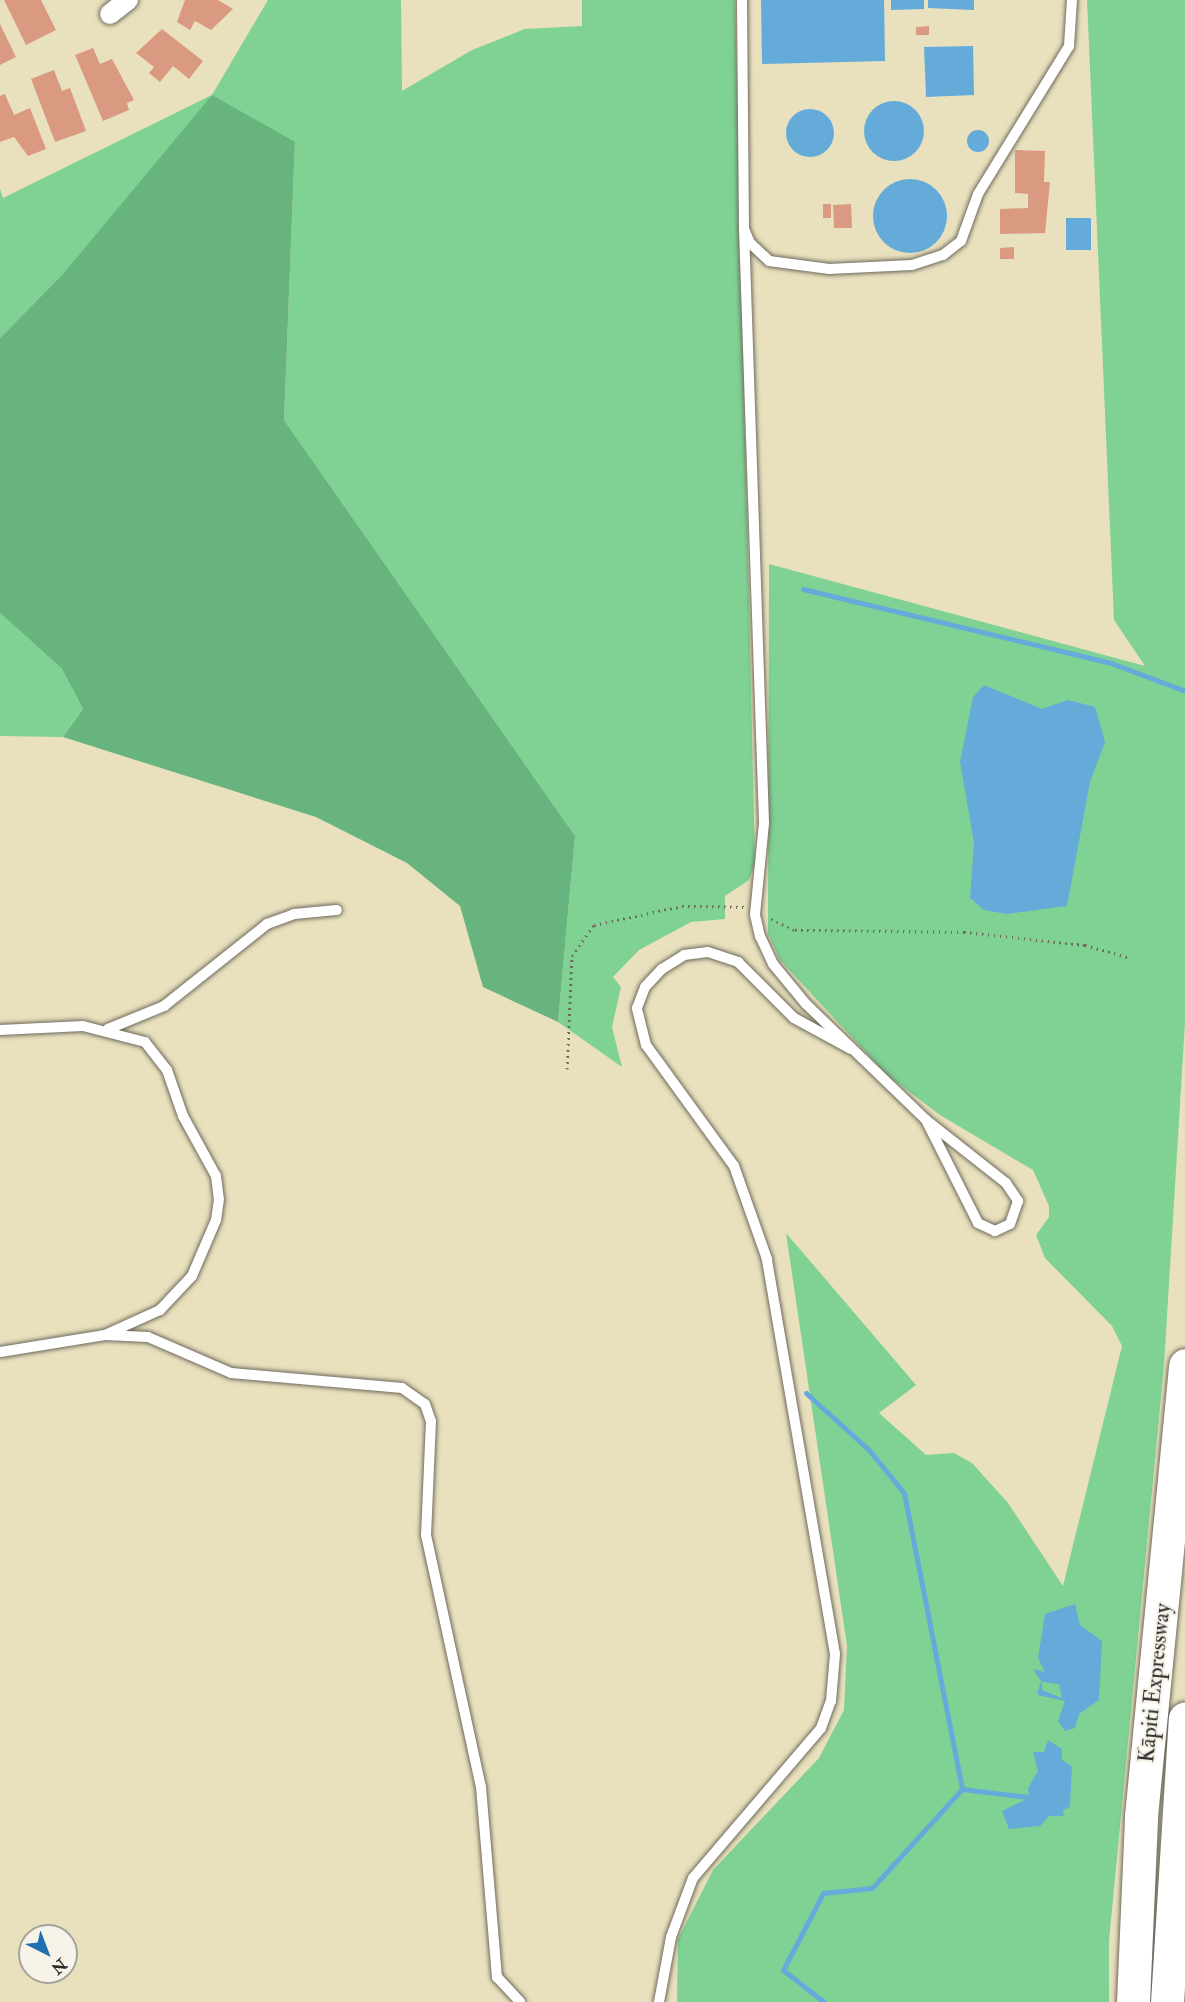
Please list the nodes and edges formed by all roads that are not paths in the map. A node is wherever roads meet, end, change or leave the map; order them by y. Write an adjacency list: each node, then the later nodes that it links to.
1 (128, 0): 4 (street)
2 (742, 0): 5 (lane)
3 (1072, 0): 5 (lane)
4 (110, 14)
5 (744, 229): 9 (lane)
6 (337, 910): 7 (lane)
7 (108, 1029): 8 (lane); 11 (lane)
8 (0, 1030)
9 (850, 1049): 10 (lane); 16 (lane)
10 (926, 1120): 10 (lane)
11 (105, 1335): 12 (lane); 15 (lane)
12 (0, 1352)
13 (1185, 1365): 17 (highway, Kāpiti Expressway)
14 (1185, 1719): 18 (highway, Kāpiti Expressway)
15 (520, 2002)
16 (659, 2002)
17 (1133, 2002)
18 (1167, 2002)

